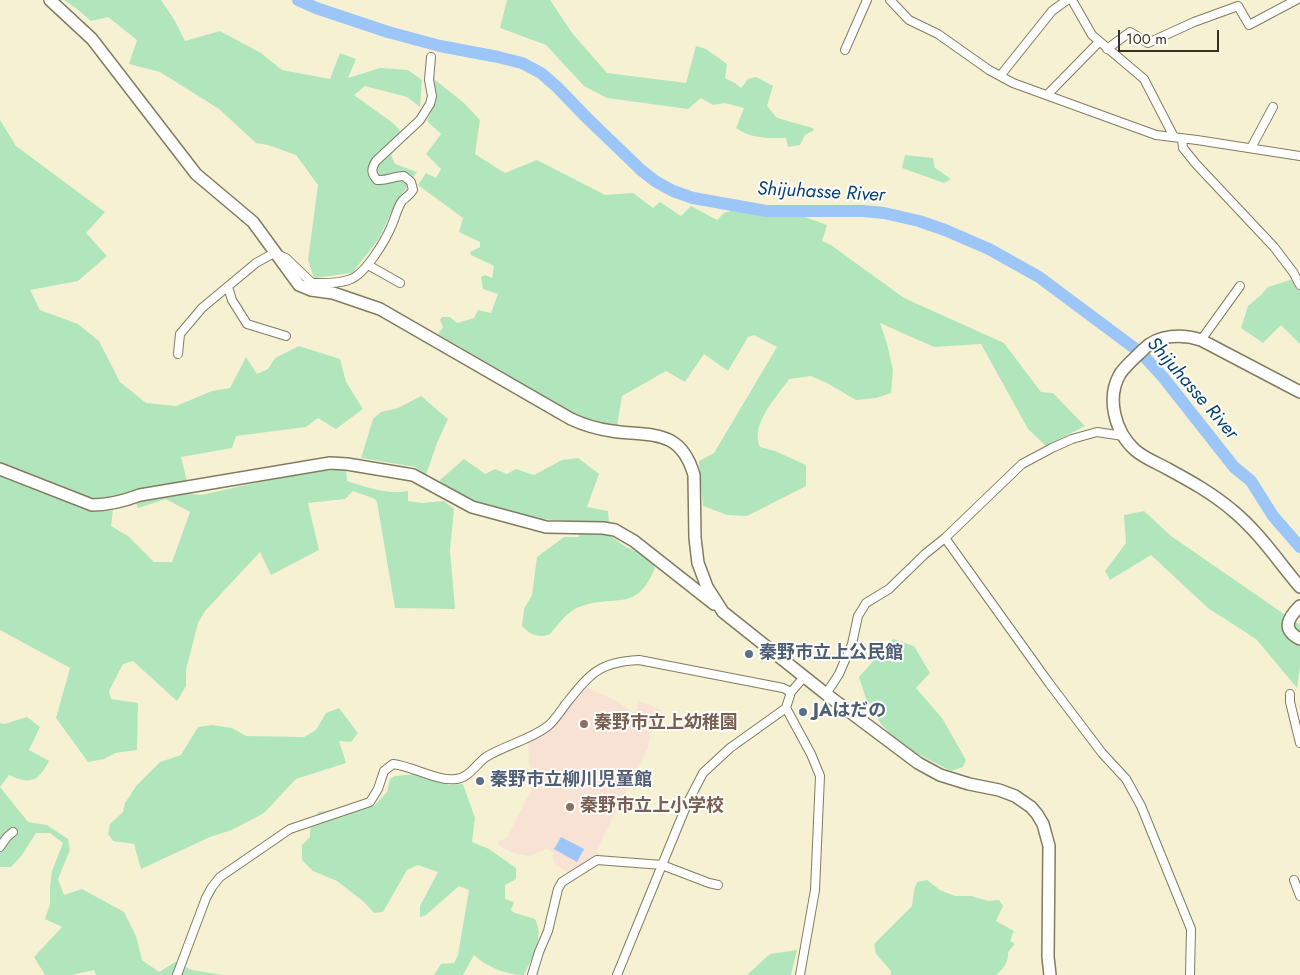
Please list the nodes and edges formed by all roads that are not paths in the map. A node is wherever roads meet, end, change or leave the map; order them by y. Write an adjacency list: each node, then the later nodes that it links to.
1 (50, 0): 17 (street)
2 (867, 0): 9 (street)
3 (1066, 0): 11 (street)
4 (1072, 0): 7 (street)
5 (1299, 0): 8 (street)
6 (891, 1): 11 (street)
7 (1098, 42): 8 (street); 12 (street)
8 (1107, 49): 14 (street)
9 (845, 50)
10 (431, 57): 18 (street)
11 (1000, 76): 12 (street)
12 (1048, 95): 14 (street)
13 (1273, 107): 15 (street)
14 (1178, 138): 15 (street); 20 (street)
15 (1251, 148): 16 (street)
16 (1300, 156)
17 (274, 252): 18 (street); 22 (street); 32 (street)
18 (368, 264): 19 (street)
19 (394, 283)
20 (1300, 285)
21 (1240, 286): 24 (street)
22 (228, 287): 23 (street); 25 (street)
23 (286, 336)
24 (1201, 340): 26 (street); 27 (street)
25 (178, 354)
26 (1300, 392)
27 (1123, 436): 29 (street); 30 (street)
28 (0, 469): 32 (street)
29 (945, 538): 36 (street); 51 (street)
30 (1300, 586)
31 (1300, 606): 33 (street)
32 (723, 612): 34 (street)
33 (1300, 639)
34 (804, 677): 35 (street); 36 (street)
35 (790, 692): 38 (street); 46 (street)
36 (826, 694): 50 (street)
37 (1290, 694): 39 (street)
38 (786, 708): 42 (street); 49 (street)
39 (1300, 743)
40 (13, 832): 41 (street)
41 (0, 846)
42 (662, 865): 44 (street); 47 (street); 48 (street)
43 (1294, 880): 45 (street)
44 (718, 885)
45 (1300, 896)
46 (177, 975)
47 (532, 975)
48 (617, 975)
49 (800, 975)
50 (1050, 975)
51 (1190, 975)

